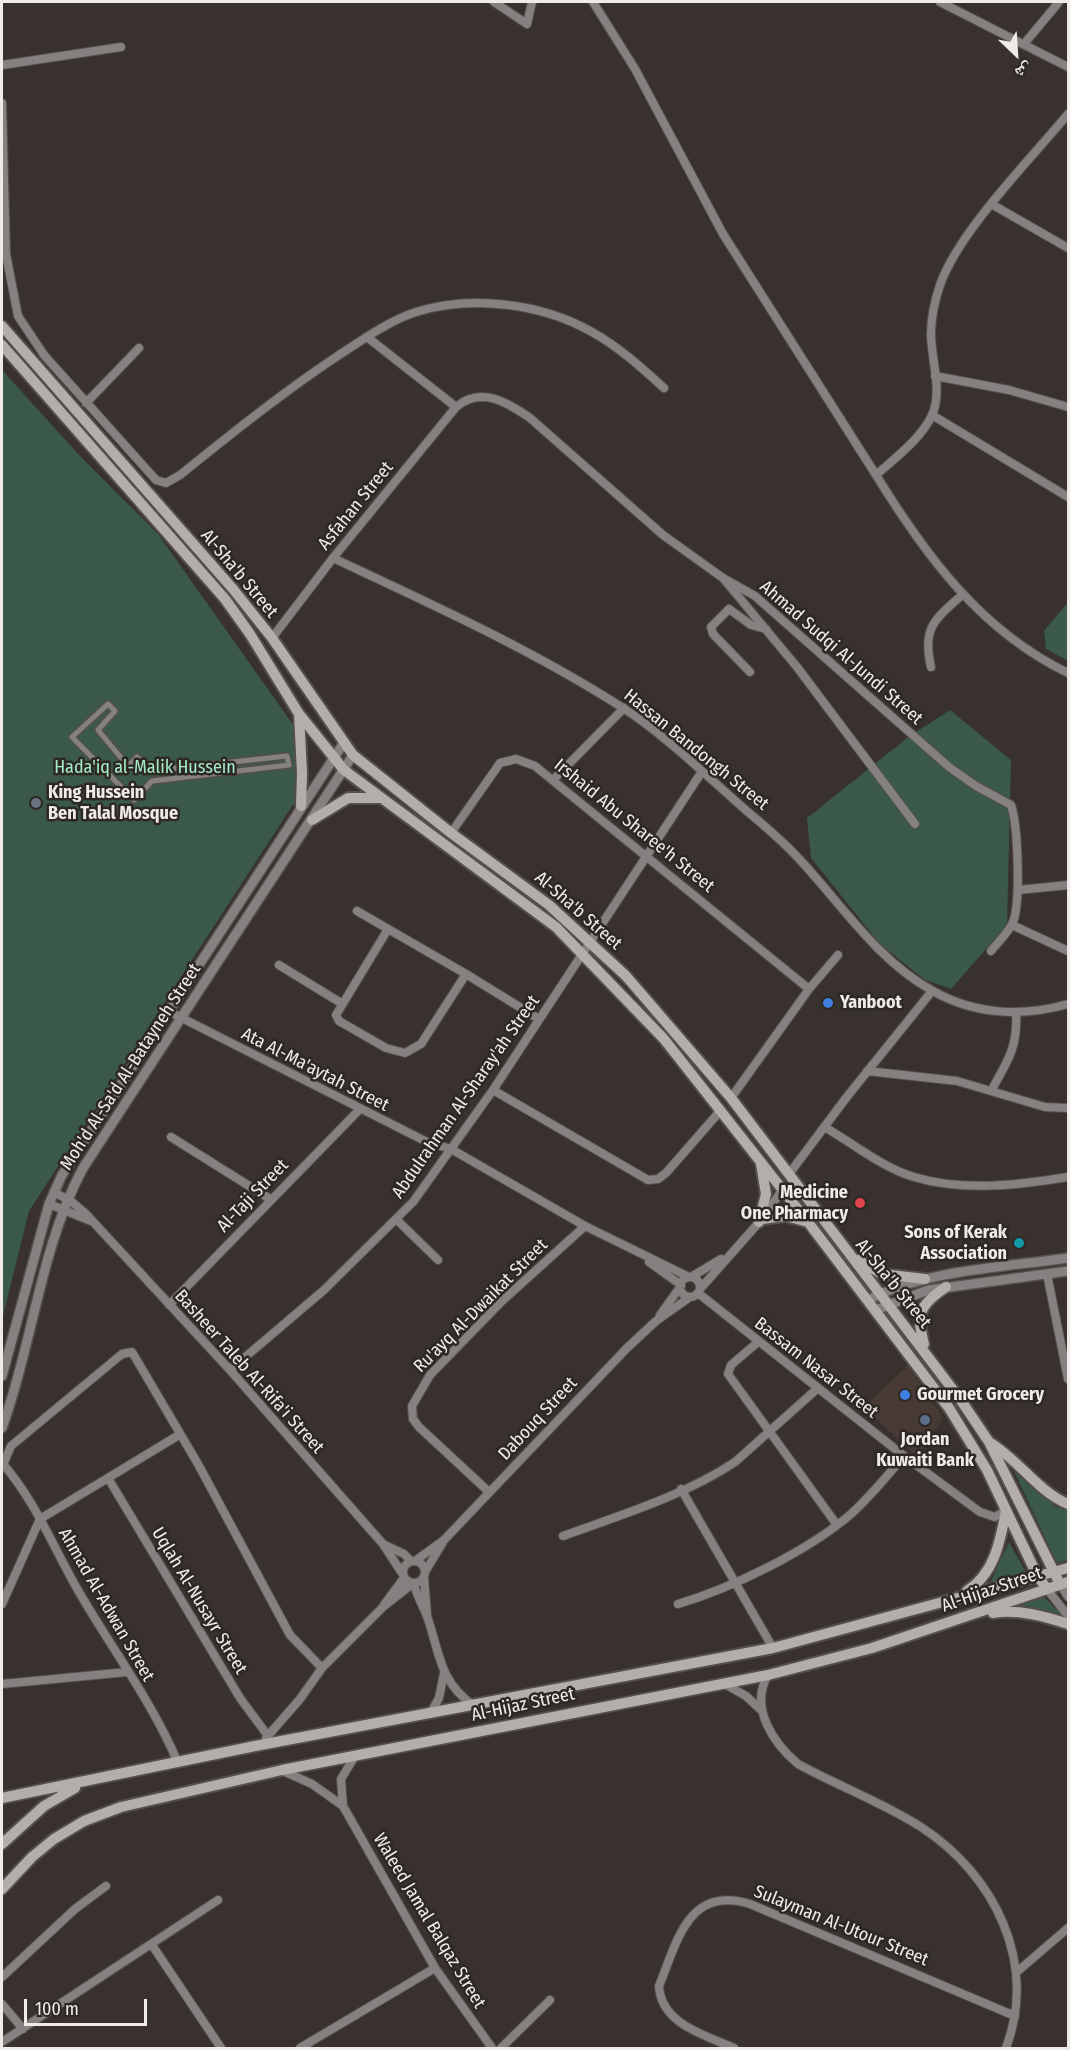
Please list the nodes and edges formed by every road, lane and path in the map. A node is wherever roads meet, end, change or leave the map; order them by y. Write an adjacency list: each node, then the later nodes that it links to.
1 (494, 2): 2 (street)
2 (531, 2)
3 (593, 2): 33 (street)
4 (940, 2): 6 (street)
5 (1059, 2): 6 (street)
6 (1024, 44): 9 (street)
7 (121, 47): 8 (street)
8 (2, 65)
9 (1068, 67)
10 (2, 103): 11 (street)
11 (2, 108): 13 (street)
12 (1068, 114): 14 (street)
13 (2, 188): 15 (street)
14 (993, 205): 16 (street); 26 (street)
15 (3, 236): 17 (street)
16 (1068, 248)
17 (4, 257): 19 (street)
18 (2, 278): 19 (street)
19 (10, 285): 29 (street)
20 (2, 326): 24 (main road, Al-Sha'b Street)
21 (367, 337): 27 (street); 29 (street); 31 (street)
22 (2, 345): 25 (main road, Al-Sha'b Street)
23 (140, 348): 29 (street)
24 (22, 349): 25 (main road); 39 (main road, Al-Sha'b Street)
25 (12, 357): 44 (main road, Al-Sha'b Street)
26 (935, 376): 30 (street); 32 (street)
27 (664, 388)
28 (469, 399): 31 (street, Asfahan Street); 36 (street, Ahmad Sudqi Al-Jundi Street)
29 (86, 403)
30 (1068, 407)
31 (456, 408): 35 (street, Asfahan Street)
32 (932, 415): 33 (street); 34 (street)
33 (876, 475): 37 (street)
34 (1068, 497)
35 (333, 558): 39 (street, Asfahan Street); 43 (street, Hassan Bandongh Street)
36 (723, 578): 38 (street); 59 (street, Ahmad Sudqi Al-Jundi Street)
37 (962, 595): 40 (street); 42 (street)
38 (766, 629): 41 (street); 55 (street)
39 (272, 638): 45 (main road, Al-Sha'b Street)
40 (931, 668)
41 (750, 672)
42 (1068, 673)
43 (624, 708): 50 (street, Hassan Bandongh Street); 51 (street)
44 (299, 714): 47 (main road, Al-Sha'b Street); 53 (main road)
45 (343, 744): 46 (main road, Al-Sha'b Street); 47 (street, Moh'd Al-Sa'd Al-Batayneh Street)
46 (353, 755): 49 (street, Moh'd Al-Sa'd Al-Batayneh Street); 56 (main road, Al-Sha'b Street)
47 (332, 758): 49 (main road, Al-Sha'b Street); 53 (street, Moh'd Al-Sa'd Al-Batayneh Street)
48 (289, 765): 48 (street)
49 (344, 770): 52 (main road, Al-Sha'b Street); 54 (street, Moh'd Al-Sa'd Al-Batayneh Street)
50 (701, 773): 57 (street, Abdulrahman Al-Sharay'ah Street); 71 (street, Hassan Bandongh Street)
51 (553, 780): 56 (street, Irshaid Abu Sharee'h Street); 57 (street, Irshaid Abu Sharee'h Street)
52 (380, 798): 54 (main road); 66 (main road, Al-Sha'b Street)
53 (301, 806): 74 (street, Moh'd Al-Sa'd Al-Batayneh Street)
54 (312, 819): 76 (street, Moh'd Al-Sa'd Al-Batayneh Street)
55 (915, 824)
56 (451, 833): 63 (main road, Al-Sha'b Street)
57 (646, 855): 63 (street, Abdulrahman Al-Sharay'ah Street); 70 (street, Irshaid Abu Sharee'h Street)
58 (1068, 885): 59 (street)
59 (1018, 890): 61 (street, Ahmad Sudqi Al-Jundi Street)
60 (357, 911): 62 (street)
61 (1012, 925): 64 (street, Ahmad Sudqi Al-Jundi Street); 65 (street)
62 (388, 929): 69 (street); 72 (street)
63 (590, 941): 66 (street, Abdulrahman Al-Sharay'ah Street); 81 (main road, Al-Sha'b Street)
64 (991, 951)
65 (1068, 951)
66 (582, 953): 77 (street, Abdulrahman Al-Sharay'ah Street); 84 (main road, Al-Sha'b Street)
67 (838, 955): 70 (street)
68 (279, 965): 72 (street)
69 (466, 974): 72 (street); 77 (street)
70 (809, 989): 81 (street)
71 (932, 991): 75 (street); 78 (street)
72 (341, 1003)
73 (1068, 1004): 75 (street)
74 (168, 1011): 76 (street, Ata Al-Ma'aytah Street); 92 (street, Moh'd Al-Sa'd Al-Batayneh Street)
75 (1016, 1013): 80 (street)
76 (182, 1019): 83 (street, Ata Al-Ma'aytah Street); 93 (street, Moh'd Al-Sa'd Al-Batayneh Street)
77 (538, 1019): 79 (street, Abdulrahman Al-Sharay'ah Street)
78 (867, 1071): 80 (street); 85 (street)
79 (493, 1090): 84 (street); 87 (street, Abdulrahman Al-Sharay'ah Street)
80 (991, 1091): 82 (street)
81 (731, 1098): 89 (main road, Al-Sha'b Street)
82 (1068, 1108)
83 (360, 1109): 87 (street, Ata Al-Ma'aytah Street); 94 (street, Al-Taji Street)
84 (721, 1110): 88 (main road, Al-Sha'b Street)
85 (826, 1128): 89 (street); 90 (street)
86 (171, 1137): 94 (street)
87 (451, 1149): 97 (street, Abdulrahman Al-Sharay'ah Street); 101 (street)
88 (760, 1160): 91 (main road, Al-Sha'b Street); 98 (main road)
89 (789, 1174): 102 (main road, Al-Sha'b Street)
90 (1068, 1177)
91 (783, 1190): 98 (street, Dabouq Street); 100 (main road, Al-Sha'b Street)
92 (54, 1192): 93 (street, Basheer Taleb Al-Rifa'i Street); 95 (street, Moh'd Al-Sa'd Al-Batayneh Street)
93 (66, 1198): 96 (street, Moh'd Al-Sa'd Al-Batayneh Street); 99 (street, Basheer Taleb Al-Rifa'i Street)
94 (270, 1199): 117 (street, Al-Taji Street)
95 (49, 1204): 96 (street, Basheer Taleb Al-Rifa'i Street); 123 (street, Moh'd Al-Sa'd Al-Batayneh Street)
96 (62, 1210): 99 (street, Basheer Taleb Al-Rifa'i Street); 126 (street, Moh'd Al-Sa'd Al-Batayneh Street)
97 (397, 1220): 106 (street); 122 (street, Abdulrahman Al-Sharay'ah Street)
98 (760, 1220): 100 (main road); 104 (street, Dabouq Street)
99 (92, 1221): 117 (street, Basheer Taleb Al-Rifa'i Street)
100 (808, 1222): 115 (main road, Al-Sha'b Street)
101 (585, 1226): 103 (street); 134 (street, Ru'ayq Al-Dwaikat Street)
102 (845, 1251): 110 (main road); 114 (main road, Al-Sha'b Street)
103 (641, 1255): 109 (street); 111 (street)
104 (728, 1255): 109 (street, Dabouq Street); 113 (street, Dabouq Street)
105 (1068, 1258): 110 (street)
106 (438, 1260)
107 (1068, 1271): 108 (street)
108 (1047, 1274): 112 (street); 124 (street)
109 (690, 1277): 111 (street, Dabouq Street); 113 (street)
110 (925, 1279): 114 (street)
111 (681, 1286): 113 (street); 119 (street, Dabouq Street)
112 (945, 1287): 116 (street); 121 (main road)
113 (696, 1293): 119 (street, Dabouq Street); 120 (street, Bassam Nasar Street)
114 (881, 1293): 115 (street); 116 (main road, Al-Sha'b Street)
115 (868, 1300): 118 (main road, Al-Sha'b Street)
116 (889, 1304): 118 (street); 121 (main road, Al-Sha'b Street)
117 (169, 1305): 122 (street, Basheer Taleb Al-Rifa'i Street)
118 (876, 1310): 136 (main road, Al-Sha'b Street)
119 (656, 1321): 134 (street, Dabouq Street)
120 (758, 1342): 125 (street, Bassam Nasar Street); 127 (street)
121 (926, 1351): 129 (main road, Al-Sha'b Street)
122 (230, 1370): 141 (street, Basheer Taleb Al-Rifa'i Street)
123 (2, 1376)
124 (1068, 1379)
125 (818, 1388): 127 (street); 130 (street, Bassam Nasar Street)
126 (2, 1428)
127 (770, 1430): 133 (street); 138 (street)
128 (179, 1435): 131 (street, Ahmad Al-Adwan Street); 132 (street); 162 (street)
129 (989, 1442): 135 (main road); 144 (main road, Al-Sha'b Street)
130 (904, 1456): 136 (street, Bassam Nasar Street); 138 (street)
131 (2, 1464): 137 (street, Ahmad Al-Adwan Street)
132 (108, 1478): 137 (street); 171 (street, Uqlah Al-Nusayr Street)
133 (681, 1490): 139 (street); 150 (street)
134 (489, 1492): 140 (street, Dabouq Street)
135 (1068, 1504)
136 (1006, 1510): 146 (main road, Al-Sha'b Street); 152 (main road)
137 (40, 1519): 154 (street); 163 (street, Ahmad Al-Adwan Street)
138 (837, 1525): 150 (street)
139 (563, 1536)
140 (444, 1540): 142 (street, Dabouq Street); 145 (street, Dabouq Street)
141 (383, 1544): 142 (street, Basheer Taleb Al-Rifa'i Street); 147 (street, Basheer Taleb Al-Rifa'i Street)
142 (413, 1561): 145 (street); 147 (street)
143 (1068, 1568): 144 (main road, Al-Hijaz Street)
144 (1053, 1571): 146 (main road, Al-Hijaz Street); 148 (main road, Al-Sha'b Street)
145 (424, 1575): 149 (street); 157 (street)
146 (1037, 1575): 151 (main road, Al-Sha'b Street); 152 (main road, Al-Hijaz Street)
147 (403, 1576): 149 (street); 156 (street)
148 (1064, 1583): 151 (main road, Al-Hijaz Street); 153 (street)
149 (413, 1584): 156 (street); 157 (street)
150 (736, 1584): 155 (street); 161 (street)
151 (1047, 1588): 158 (main road, Al-Hijaz Street); 159 (street)
152 (962, 1595): 161 (main road, Al-Hijaz Street)
153 (1068, 1597)
154 (2, 1604)
155 (678, 1604)
156 (384, 1606): 162 (street)
157 (427, 1615): 164 (street)
158 (972, 1616): 160 (main road); 165 (main road, Al-Hijaz Street)
159 (1068, 1616)
160 (1068, 1624)
161 (773, 1648): 168 (main road, Al-Hijaz Street)
162 (322, 1668): 171 (street)
163 (127, 1672): 167 (street); 174 (street, Ahmad Al-Adwan Street)
164 (444, 1673): 168 (street); 170 (street)
165 (768, 1675): 166 (main road, Al-Hijaz Street); 169 (street)
166 (723, 1683): 169 (street); 173 (main road, Al-Hijaz Street)
167 (2, 1684)
168 (473, 1706): 170 (main road, Al-Hijaz Street)
169 (760, 1709): 186 (street)
170 (430, 1714): 172 (main road, Al-Hijaz Street)
171 (268, 1736): 172 (street)
172 (255, 1746): 174 (main road, Al-Hijaz Street)
173 (356, 1755): 175 (main road, Al-Hijaz Street); 178 (street, Waleed Jamal Balqaz Street)
174 (178, 1763): 176 (main road, Al-Hijaz Street)
175 (282, 1770): 178 (street, Waleed Jamal Balqaz Street); 181 (main road, Al-Hijaz Street)
176 (86, 1782): 177 (main road, Al-Hijaz Street); 179 (main road, Al-Hijaz Street)
177 (2, 1798)
178 (343, 1806): 185 (street, Waleed Jamal Balqaz Street)
179 (2, 1844)
180 (106, 1886): 187 (street)
181 (2, 1889)
182 (218, 1900): 184 (street)
183 (1068, 1928): 186 (street)
184 (152, 1945): 191 (street); 193 (street)
185 (435, 1968): 194 (street); 195 (street, Waleed Jamal Balqaz Street)
186 (1018, 1971): 190 (street)
187 (2, 1977)
188 (550, 2000): 196 (street)
189 (2, 2004): 191 (street)
190 (1015, 2016): 197 (street, Sulayman Al-Utour Street); 198 (street)
191 (23, 2029): 192 (street)
192 (2, 2042)
193 (221, 2049)
194 (300, 2049)
195 (492, 2049)
196 (501, 2049)
197 (734, 2049)
198 (1006, 2049)

